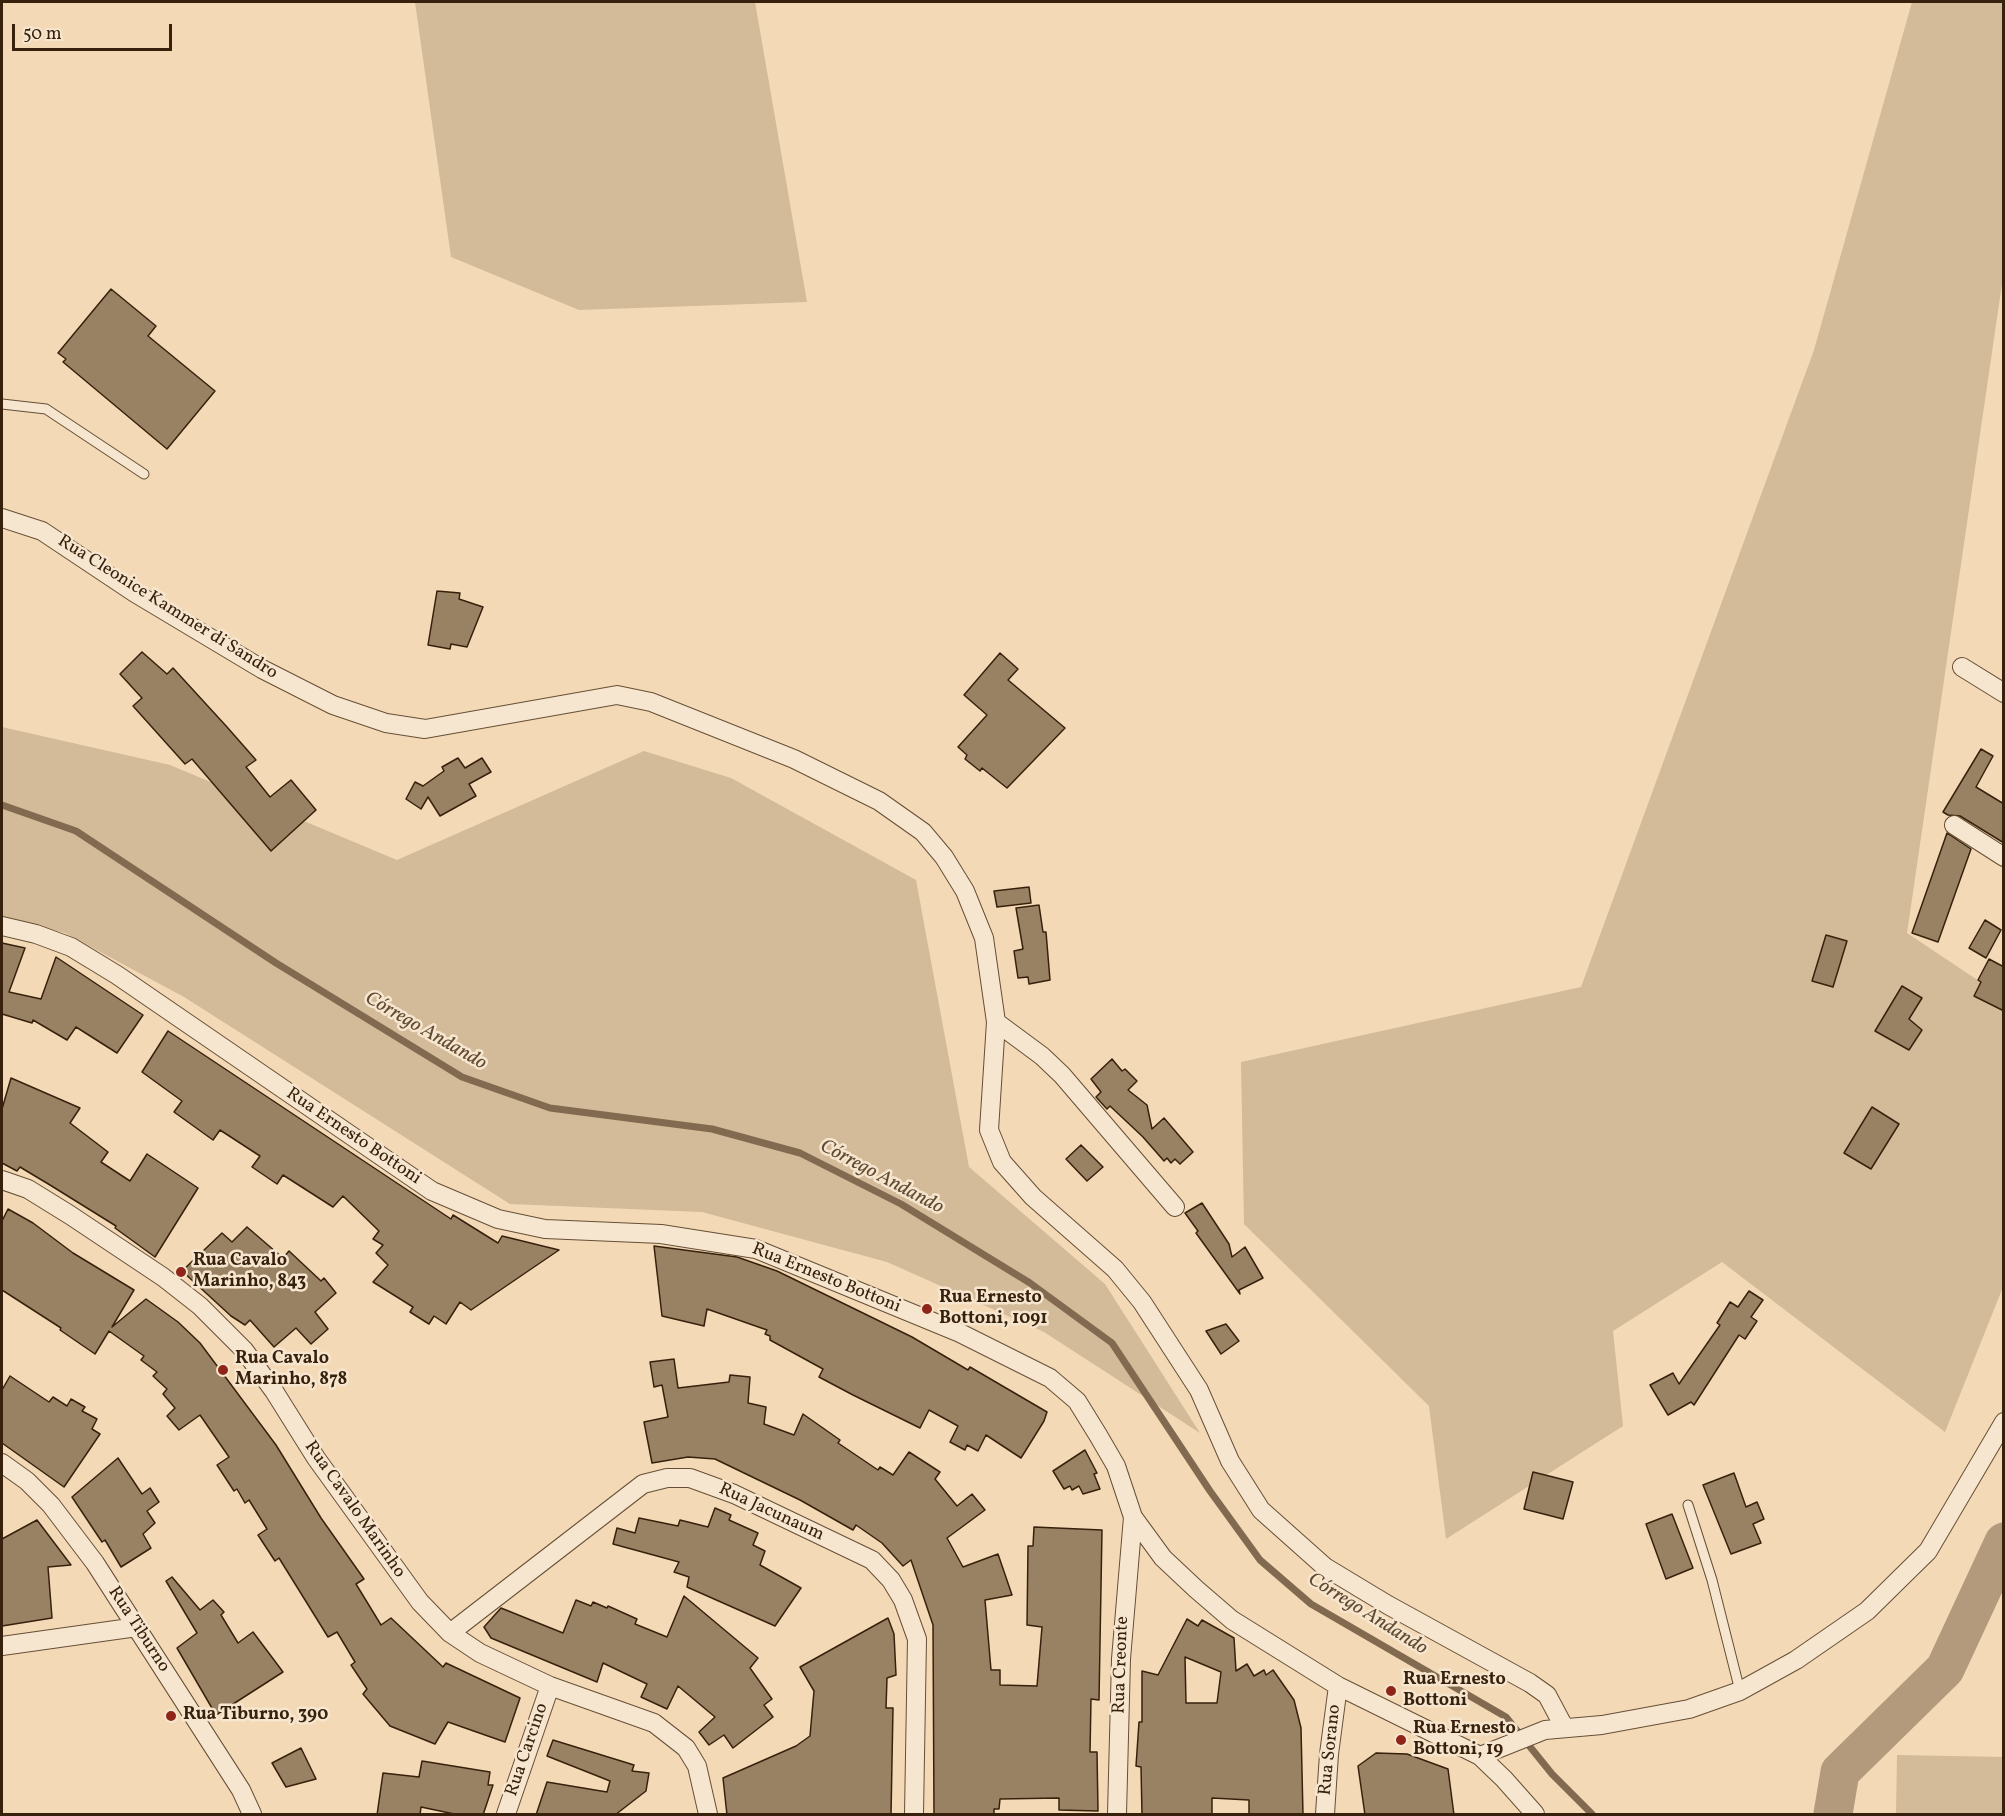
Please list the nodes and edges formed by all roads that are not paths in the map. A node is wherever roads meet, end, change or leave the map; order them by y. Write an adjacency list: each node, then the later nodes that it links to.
1 (2, 404): 2 (lane)
2 (144, 474)
3 (2, 518): 9 (street, Rua Cleonice Kammer di Sandro)
4 (1962, 667): 5 (street)
5 (2004, 693)
6 (1954, 825): 7 (street)
7 (2004, 857)
8 (2, 926): 15 (street, Rua Ernesto Bottoni)
9 (996, 1022): 11 (street); 22 (street, Rua Cleonice Kammer di Sandro)
10 (2, 1180): 17 (street, Rua Cavalo Marinho)
11 (1175, 1207)
12 (2004, 1422): 21 (street)
13 (2, 1463): 16 (street, Rua Tiburno)
14 (1688, 1505): 21 (lane)
15 (1133, 1516): 20 (street, Rua Ernesto Bottoni); 28 (street, Rua Creonte)
16 (137, 1627): 18 (street); 24 (street, Rua Tiburno)
17 (450, 1633): 19 (street, Rua Cavalo Marinho); 27 (street, Rua Jacunaum)
18 (2, 1646)
19 (550, 1686): 25 (street, Rua Carcino); 26 (street, Rua Cavalo Marinho)
20 (1338, 1686): 23 (street, Rua Ernesto Bottoni); 29 (street, Rua Sorano)
21 (1740, 1691): 22 (street)
22 (1564, 1727): 23 (street)
23 (1480, 1756): 30 (street, Rua Ernesto Bottoni)
24 (252, 1815)
25 (507, 1815)
26 (708, 1815)
27 (914, 1815)
28 (1117, 1815)
29 (1325, 1815)
30 (1535, 1815)

